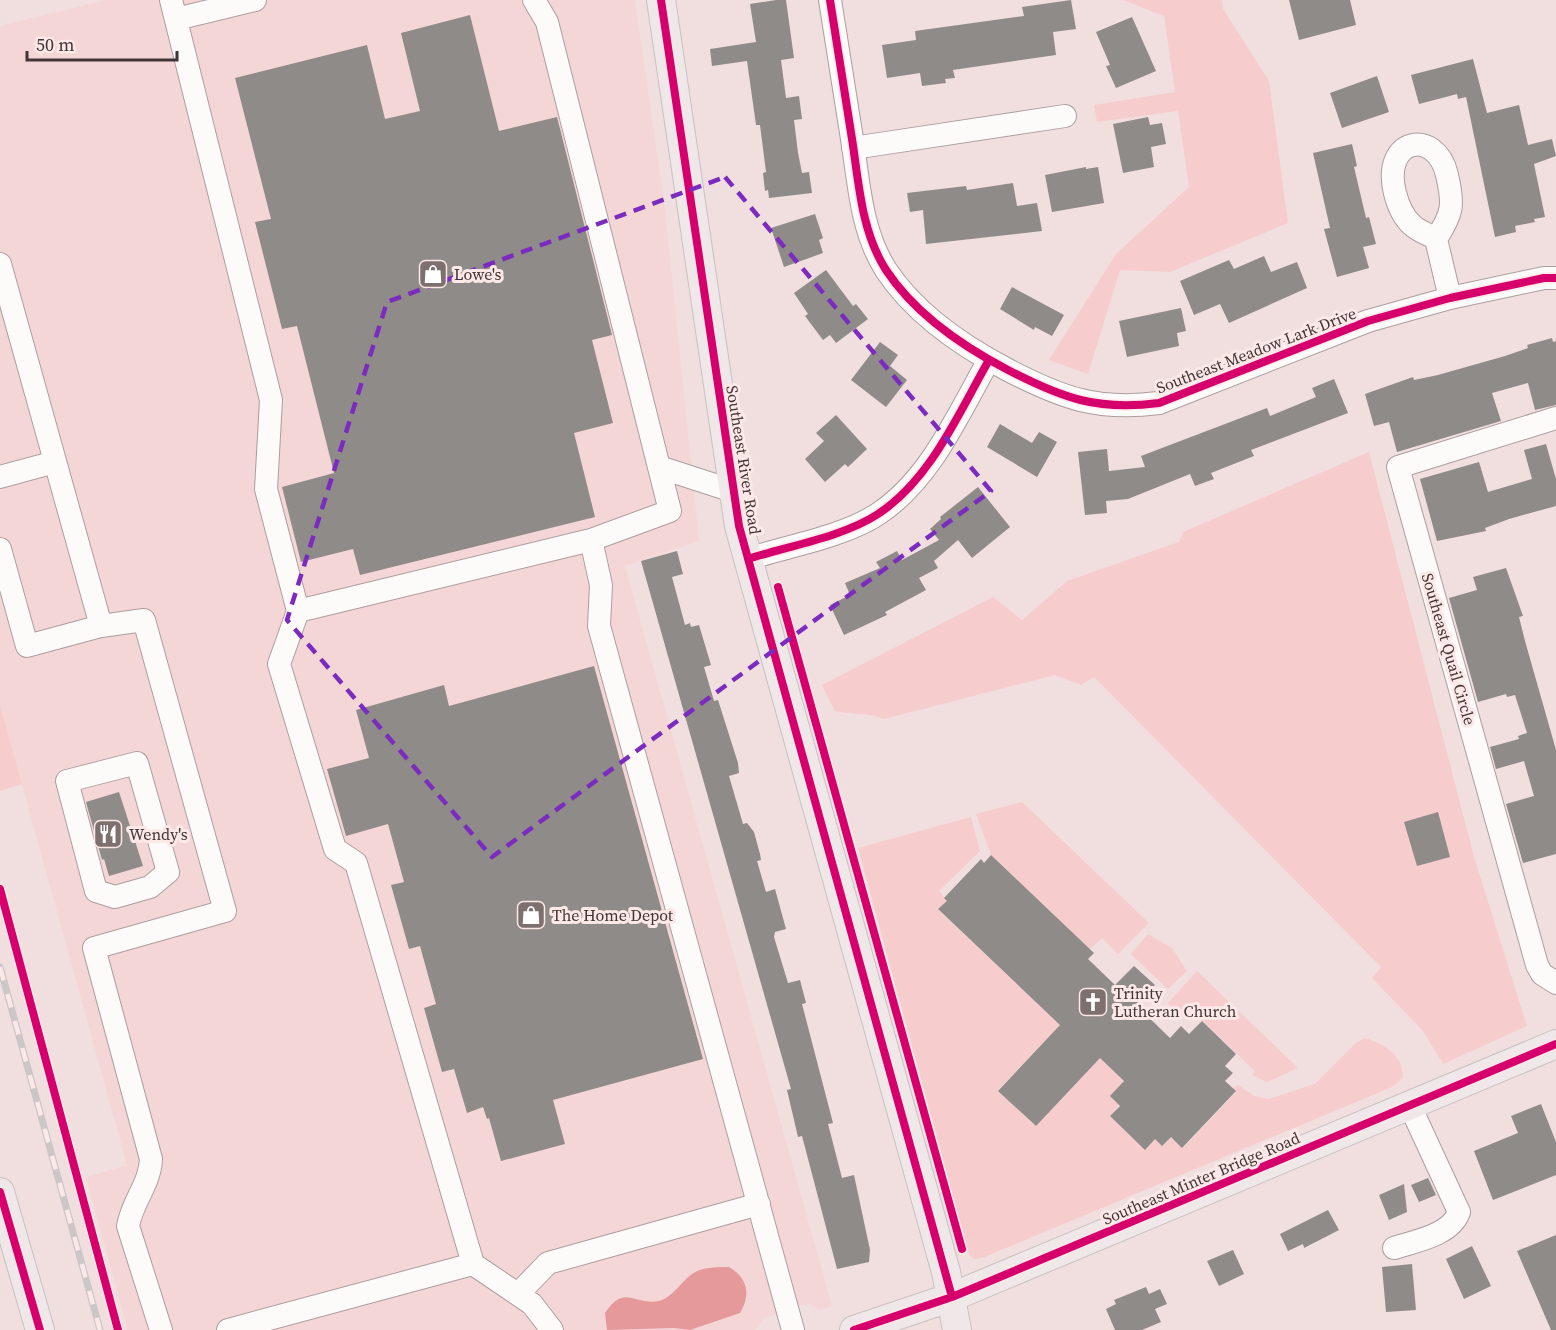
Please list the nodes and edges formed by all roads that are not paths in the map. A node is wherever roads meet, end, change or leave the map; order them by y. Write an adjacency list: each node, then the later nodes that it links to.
1 (255, 0): 5 (street)
2 (534, 0): 15 (street)
3 (661, 0): 17 (main road, Southeast River Road)
4 (830, 0): 7 (street, Southeast Meadow Lark Drive)
5 (174, 10): 21 (street)
6 (1065, 116): 7 (street)
7 (853, 148): 12 (street, Southeast Meadow Lark Drive)
8 (1436, 239): 11 (street)
9 (0, 264): 14 (street)
10 (1556, 278): 11 (street, Southeast Meadow Lark Drive)
11 (1450, 298): 12 (street, Southeast Meadow Lark Drive)
12 (989, 360): 20 (street)
13 (1556, 418): 24 (street, Southeast Quail Circle)
14 (55, 462): 16 (street); 22 (street)
15 (659, 467): 17 (street); 18 (street)
16 (0, 477)
17 (734, 491): 20 (main road, Southeast River Road)
18 (591, 540): 21 (street); 28 (street)
19 (0, 549): 22 (street)
20 (748, 559): 32 (main road, Southeast River Road)
21 (298, 611): 30 (street)
22 (101, 626): 35 (street)
23 (67, 781): 23 (street)
24 (1556, 983)
25 (1556, 1044): 26 (main road, Southeast Minter Bridge Road)
26 (1410, 1106): 29 (street); 32 (main road, Southeast Minter Bridge Road)
27 (0, 1192): 34 (main road)
28 (759, 1204): 31 (street); 38 (street)
29 (1394, 1248)
30 (473, 1264): 31 (street); 33 (street)
31 (518, 1294): 37 (street)
32 (952, 1298): 39 (main road, Southeast Minter Bridge Road); 40 (main road, Southeast River Road)
33 (283, 1323): 36 (street)
34 (40, 1330)
35 (161, 1330)
36 (228, 1330)
37 (552, 1330)
38 (793, 1330)
39 (854, 1330)
40 (957, 1330)

